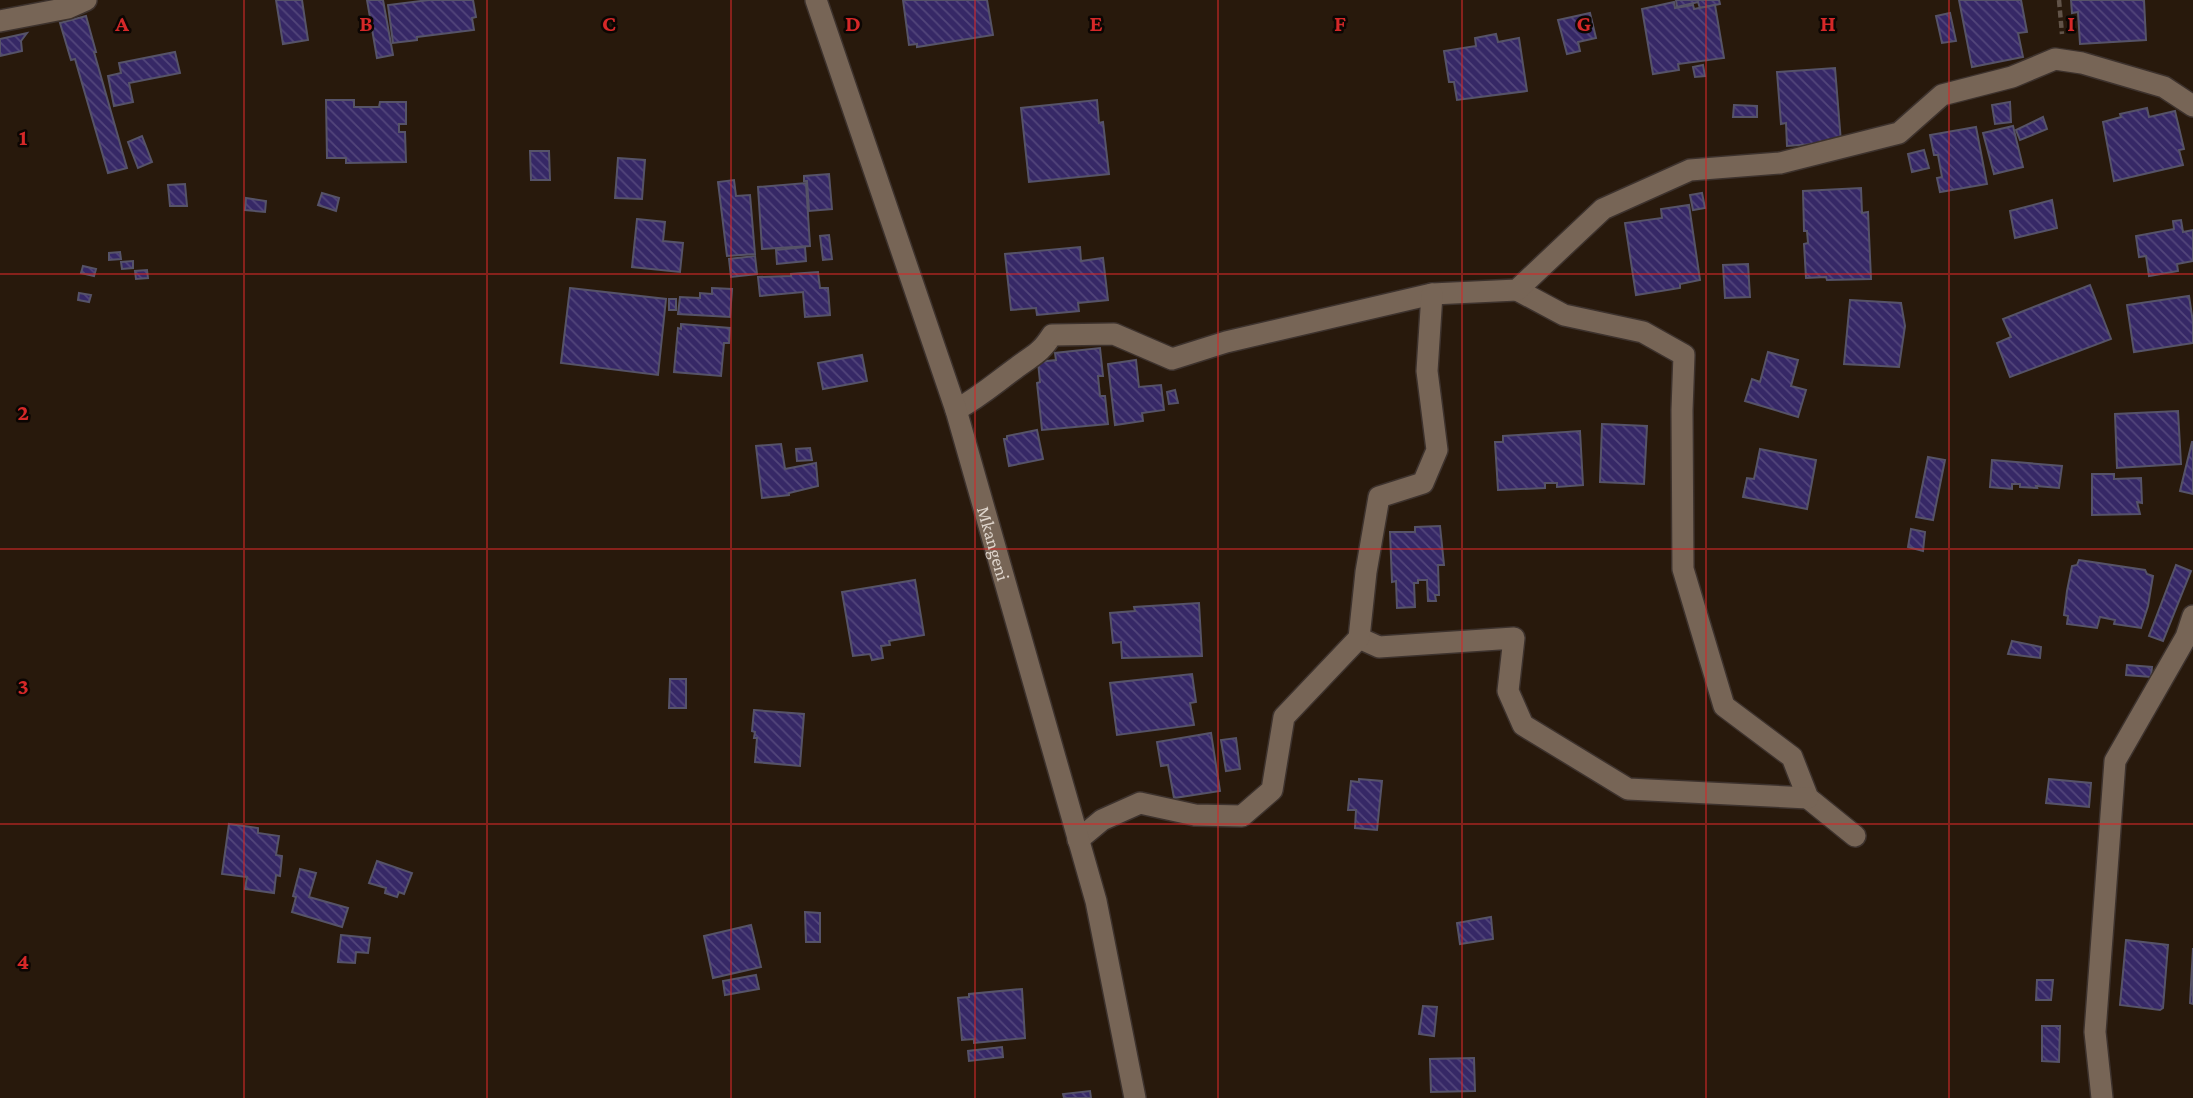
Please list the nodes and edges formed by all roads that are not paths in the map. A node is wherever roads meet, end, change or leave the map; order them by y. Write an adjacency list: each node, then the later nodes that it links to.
1 (86, 0): 3 (street)
2 (816, 0): 7 (street, Mkangeni)
3 (0, 21)
4 (2193, 106): 5 (street)
5 (1517, 290): 6 (street); 10 (street)
6 (1432, 294): 7 (street); 9 (street)
7 (956, 410): 12 (street, Mkangeni)
8 (2193, 616): 14 (street)
9 (1359, 638): 10 (street); 12 (street)
10 (1808, 798): 11 (street)
11 (1855, 836)
12 (1078, 840): 13 (street, Mkangeni)
13 (1135, 1098)
14 (2102, 1098)

